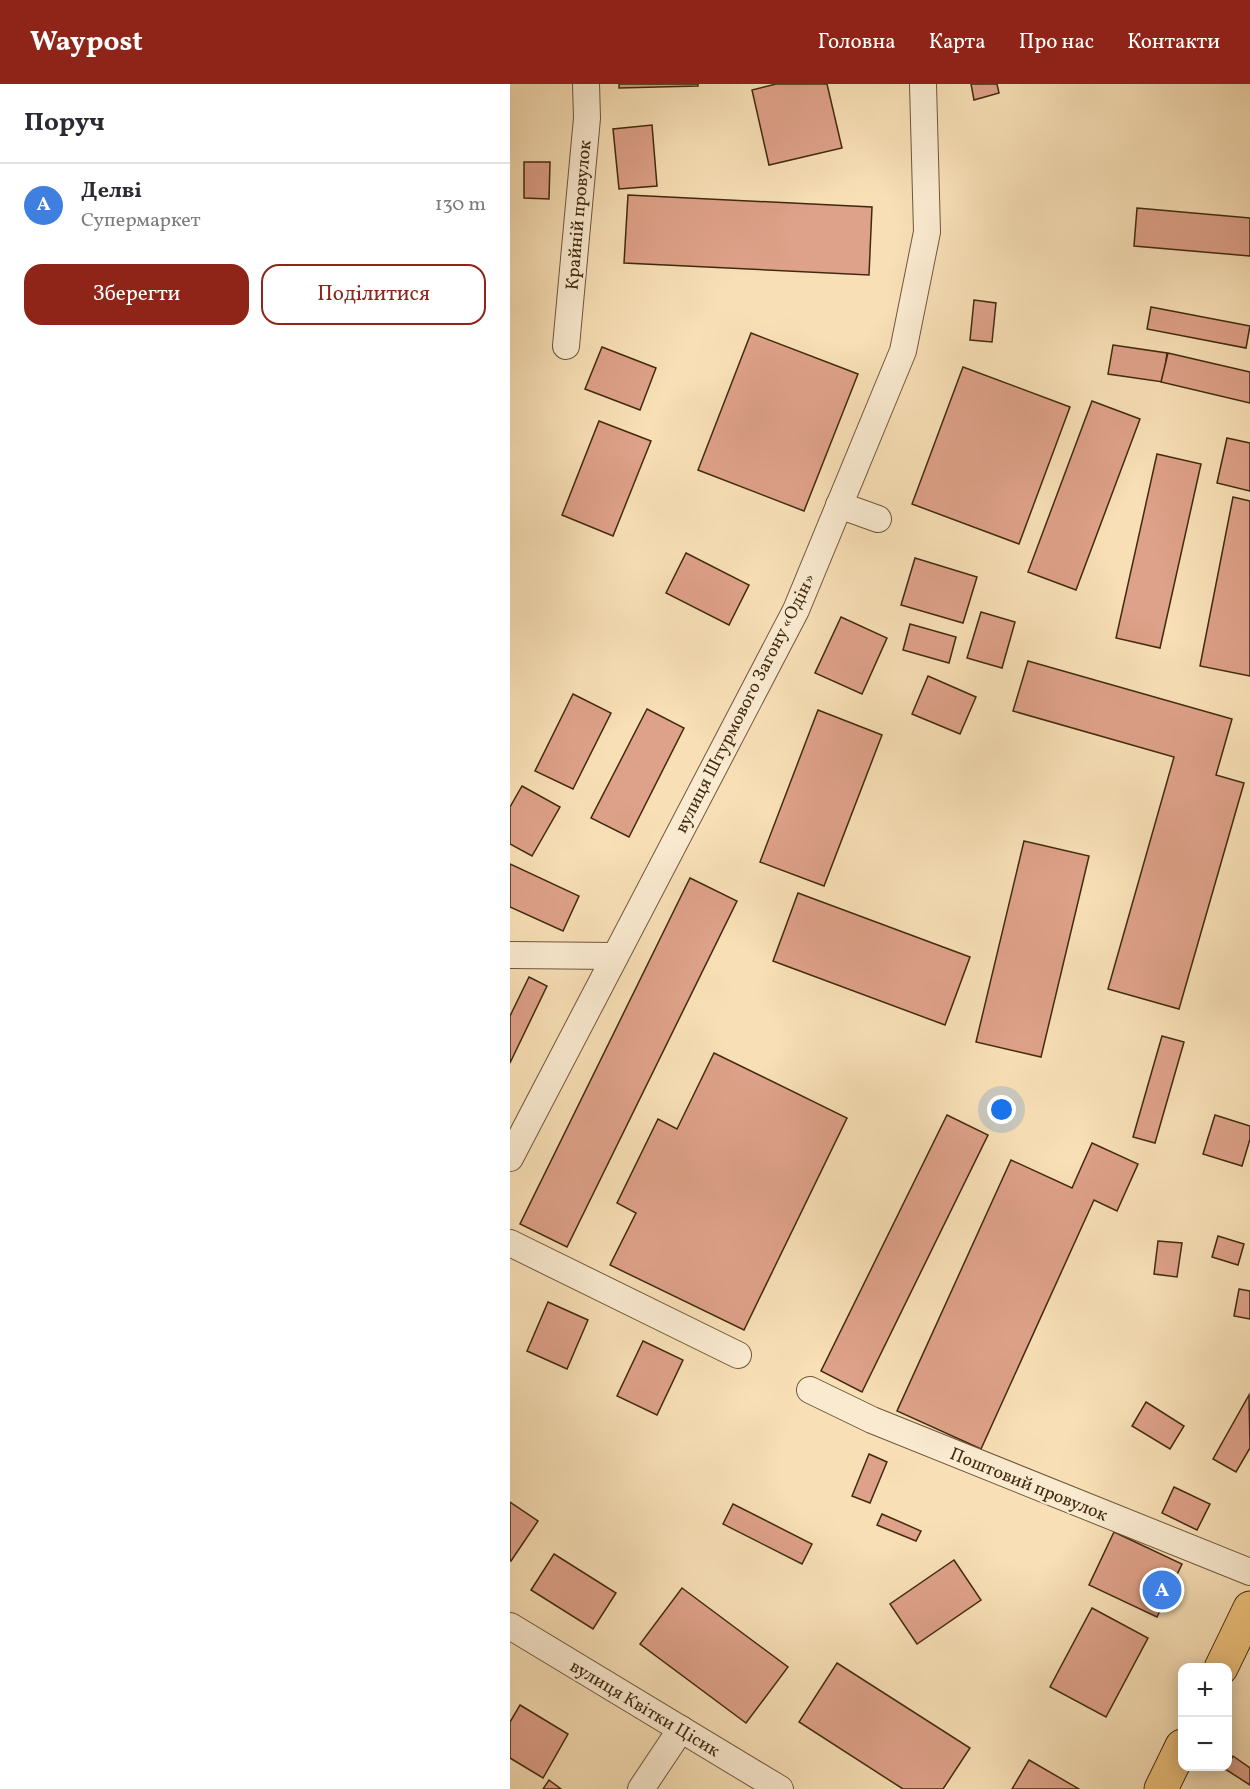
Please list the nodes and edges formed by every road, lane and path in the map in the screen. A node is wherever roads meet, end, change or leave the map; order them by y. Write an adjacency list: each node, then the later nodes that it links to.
1 (586, 84): 3 (street, Крайній провулок)
2 (922, 84): 4 (street, вулиця Штурмового Загону «Одін»)
3 (566, 346)
4 (839, 505): 5 (street); 7 (street, вулиця Штурмового Загону «Одін»)
5 (878, 519)
6 (510, 955): 7 (street)
7 (615, 956): 8 (street, вулиця Штурмового Загону «Одін»)
8 (510, 1158)
9 (510, 1243): 10 (street)
10 (738, 1355)
11 (810, 1390): 12 (street, Поштовий провулок)
12 (1250, 1572)
13 (1250, 1608): 15 (main road)
14 (510, 1626): 16 (street, вулиця Квітки Цісик)
15 (1223, 1663)
16 (681, 1729): 18 (street); 19 (street, вулиця Квітки Цісик)
17 (1178, 1754): 20 (main road)
18 (640, 1789)
19 (780, 1789)
20 (1161, 1789)

